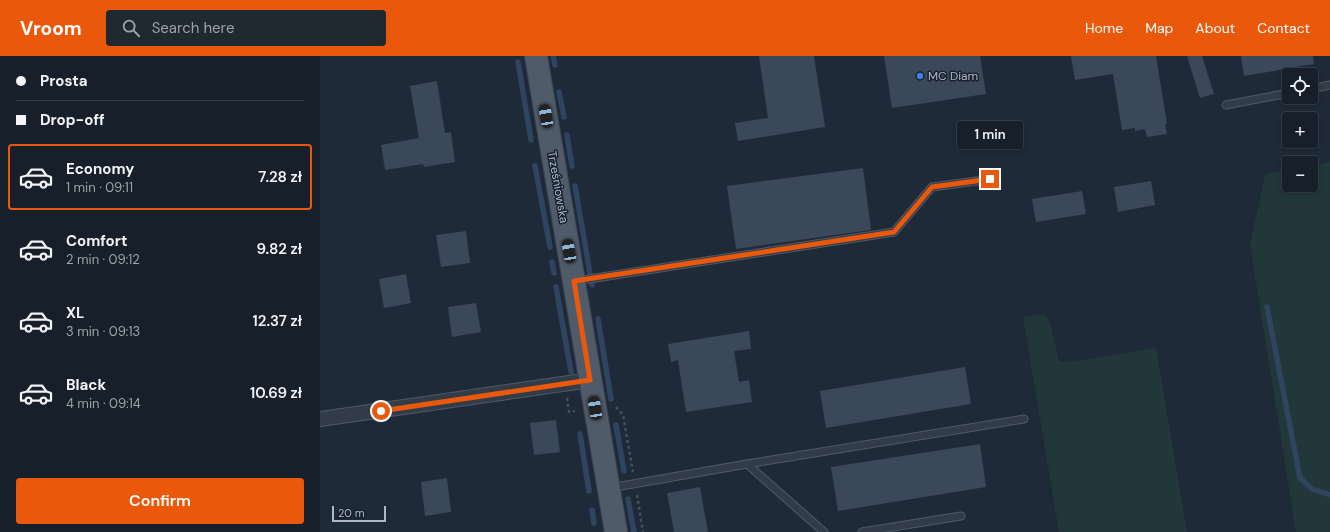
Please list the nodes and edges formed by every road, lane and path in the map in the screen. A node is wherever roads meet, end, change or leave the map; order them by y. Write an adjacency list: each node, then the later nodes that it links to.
1 (536, 56): 7 (main road, Trześniowska)
2 (1330, 85): 3 (lane)
3 (1318, 88)
4 (1282, 94): 5 (lane)
5 (1226, 105)
6 (990, 179): 7 (lane)
7 (574, 281): 8 (main road, Trześniowska)
8 (590, 380): 9 (street); 12 (main road, Trześniowska)
9 (320, 419)
10 (1024, 419): 11 (lane)
11 (747, 464): 12 (lane); 15 (lane)
12 (609, 488): 14 (main road, Trześniowska)
13 (961, 516): 16 (lane)
14 (616, 532)
15 (824, 532)
16 (862, 532)

